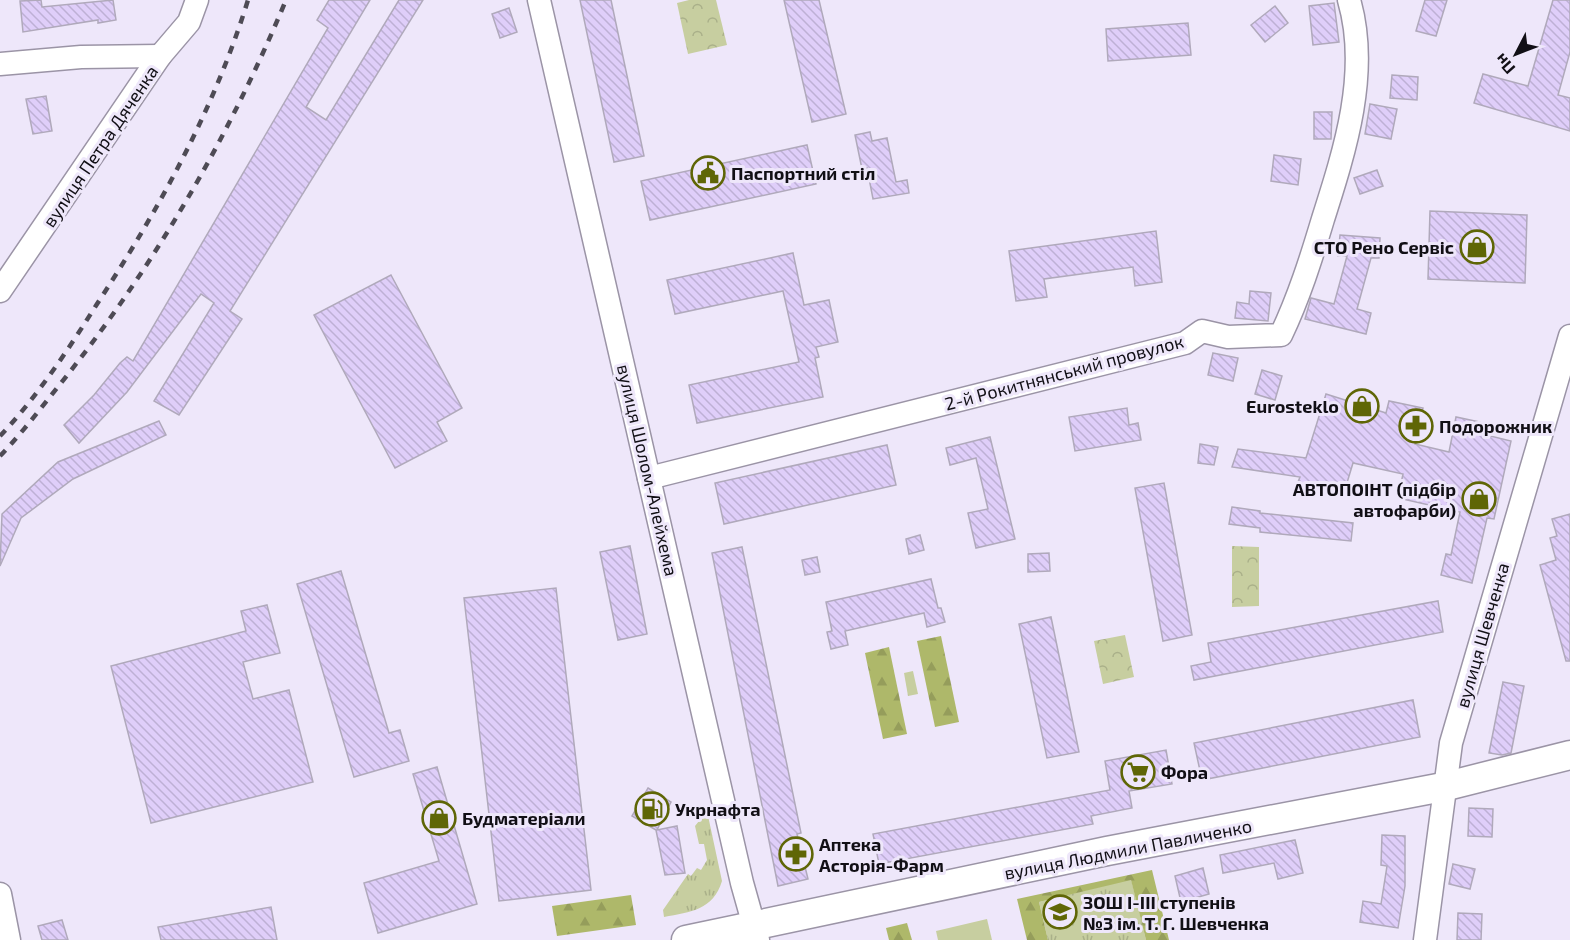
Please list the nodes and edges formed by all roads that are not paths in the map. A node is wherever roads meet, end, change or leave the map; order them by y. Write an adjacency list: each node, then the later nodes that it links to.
1 (197, 0): 4 (street, вулиця Петра Дяченка)
2 (539, 0): 8 (street, вулиця Шолом-Алейхема)
3 (1349, 0): 8 (street, 2-й Рокитнянський провулок)
4 (160, 56): 5 (street); 6 (street, вулиця Петра Дяченка)
5 (0, 64)
6 (0, 291)
7 (1570, 336): 10 (street, вулиця Шевченка)
8 (649, 478): 11 (street, вулиця Шолом-Алейхема)
9 (1570, 755): 10 (main road, вулиця Людмили Павличенко)
10 (1443, 787): 13 (main road, вулиця Людмили Павличенко); 16 (street, вулиця Шевченка)
11 (744, 890): 13 (street, вулиця Шолом-Алейхема); 13 (street); 13 (street)
12 (0, 894): 14 (street)
13 (755, 934): 15 (main road, вулиця Людмили Павличенко)
14 (9, 940)
15 (686, 940)
16 (1425, 940)

